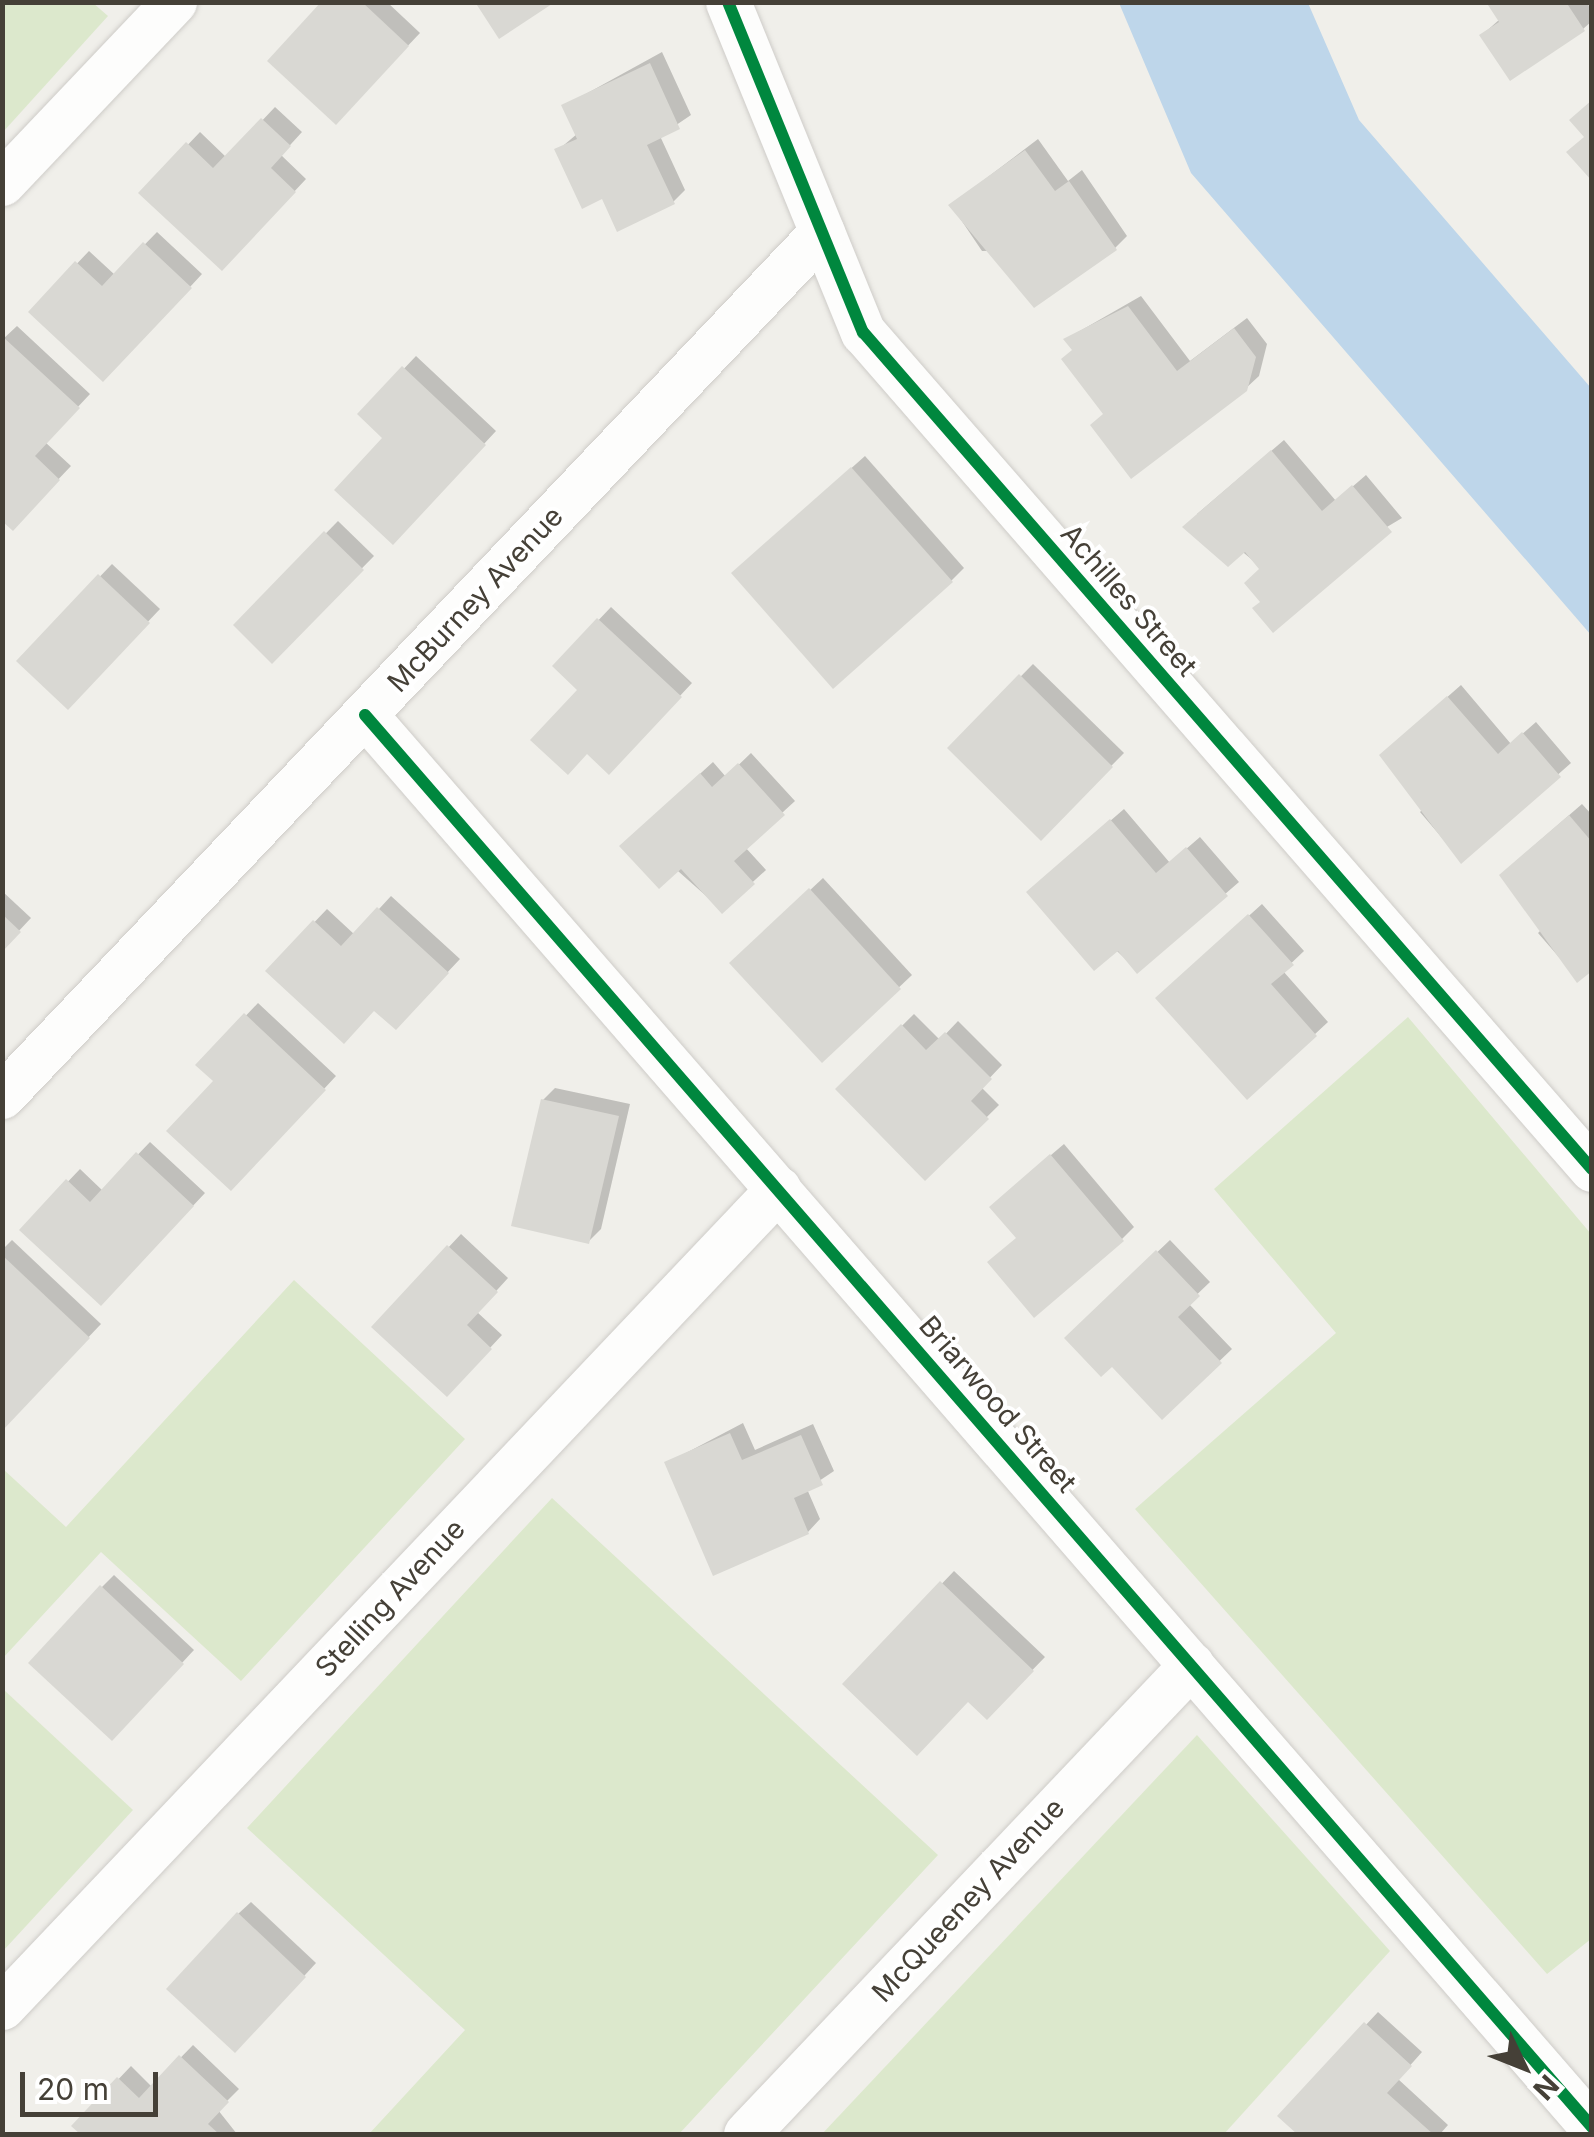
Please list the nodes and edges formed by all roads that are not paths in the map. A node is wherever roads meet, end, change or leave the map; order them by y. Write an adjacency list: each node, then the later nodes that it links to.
1 (174, 2): 3 (street)
2 (728, 2): 4 (street, Achilles Street)
3 (2, 183)
4 (822, 232): 5 (street, McBurney Avenue); 7 (street, Achilles Street)
5 (365, 715): 6 (street, McBurney Avenue); 8 (street, Briarwood Street)
6 (2, 1096)
7 (1592, 1169)
8 (778, 1189): 9 (street, Briarwood Street); 10 (street, Stelling Avenue)
9 (1191, 1664): 11 (street, Briarwood Street); 12 (street, McQueeney Avenue)
10 (2, 2007)
11 (1592, 2126)
12 (746, 2134)

